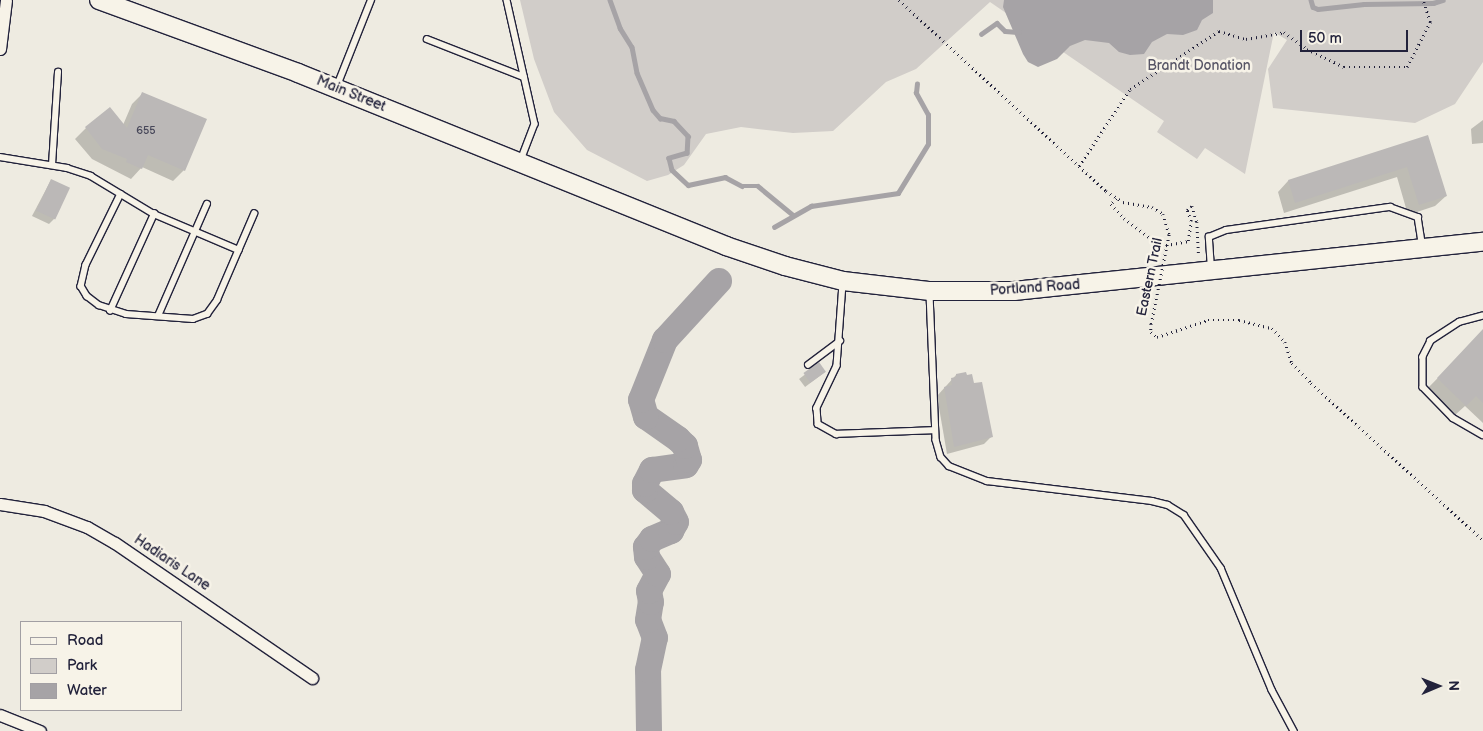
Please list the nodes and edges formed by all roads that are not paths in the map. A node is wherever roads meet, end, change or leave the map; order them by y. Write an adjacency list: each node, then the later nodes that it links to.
1 (6, 0): 6 (street)
2 (98, 0): 9 (main road, Main Street)
3 (371, 0): 9 (lane)
4 (507, 0): 8 (lane)
5 (428, 39): 8 (lane)
6 (0, 48)
7 (58, 72): 12 (lane)
8 (524, 77): 11 (lane)
9 (336, 88): 11 (main road, Main Street)
10 (0, 157): 12 (lane)
11 (521, 162): 14 (main road, Main Street)
12 (52, 165): 13 (lane)
13 (120, 194): 16 (lane); 25 (lane)
14 (600, 195): 23 (main road, Portland Road)
15 (206, 204): 18 (lane)
16 (154, 214): 18 (lane); 25 (lane)
17 (254, 214): 21 (lane)
18 (195, 232): 21 (lane); 26 (lane)
19 (1483, 242): 20 (main road, Portland Road)
20 (1423, 247): 22 (main road, Portland Road); 22 (lane)
21 (239, 250): 26 (lane)
22 (1205, 271): 24 (main road, Portland Road)
23 (844, 281): 24 (main road, Portland Road); 28 (lane)
24 (930, 292): 30 (lane)
25 (110, 311): 26 (lane)
26 (158, 316)
27 (1483, 316): 31 (lane)
28 (840, 342): 29 (lane); 30 (lane)
29 (808, 365)
30 (935, 430): 36 (lane)
31 (1483, 435)
32 (0, 504): 33 (street, Hadiaris Lane)
33 (312, 678)
34 (0, 715): 35 (street)
35 (40, 731)
36 (1294, 731)

